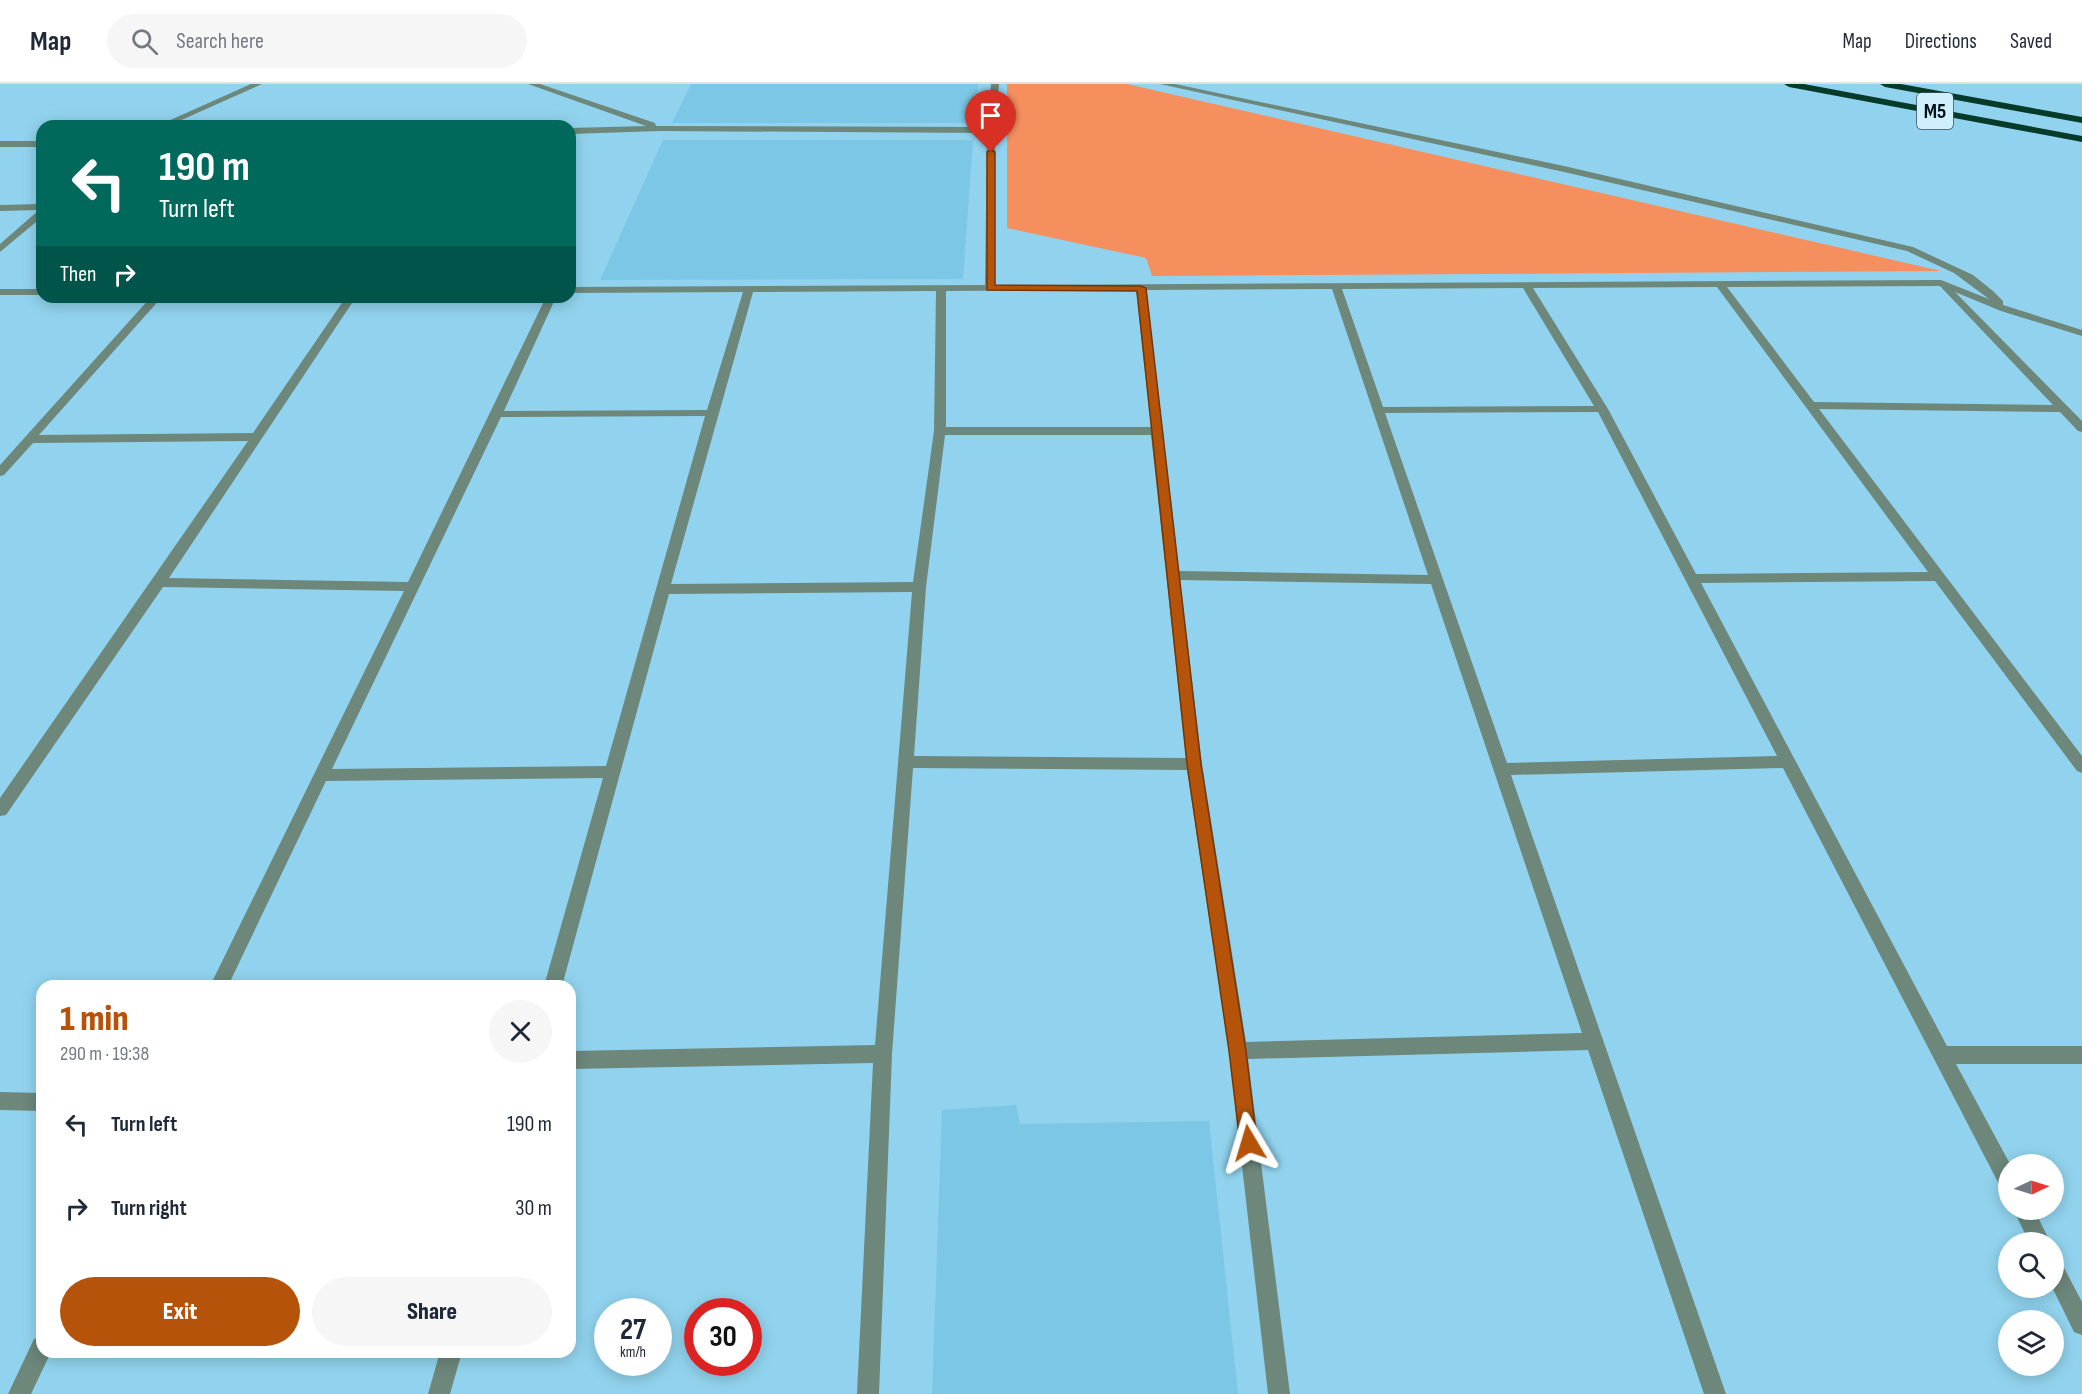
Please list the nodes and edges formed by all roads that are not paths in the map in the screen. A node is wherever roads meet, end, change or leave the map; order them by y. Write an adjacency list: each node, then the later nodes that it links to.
1 (258, 84): 7 (street)
2 (532, 84): 9 (street)
3 (995, 84): 10 (street)
4 (1164, 84): 33 (street)
5 (1789, 84): 12 (highway, M5)
6 (1885, 84): 8 (highway, M5)
7 (175, 120)
8 (2082, 120)
9 (660, 128): 10 (street); 11 (street)
10 (991, 130): 24 (street)
11 (576, 131)
12 (2082, 139)
13 (0, 144): 14 (street)
14 (36, 144)
15 (0, 208): 16 (street)
16 (36, 210)
17 (36, 216): 18 (street)
18 (0, 249)
19 (1719, 283): 20 (street); 21 (street); 35 (street)
20 (1941, 283): 33 (street); 37 (street)
21 (1526, 285): 22 (street); 36 (street)
22 (1336, 286): 25 (street); 38 (street)
23 (941, 288): 24 (street); 27 (street); 42 (street)
24 (990, 288): 25 (street)
25 (1141, 288): 43 (street)
26 (576, 290): 27 (street)
27 (749, 290): 39 (street)
28 (0, 292): 29 (street)
29 (36, 292)
30 (152, 303): 45 (street)
31 (347, 303): 44 (street)
32 (548, 303): 40 (street)
33 (2005, 309): 34 (street)
34 (2082, 333)
35 (1812, 405): 37 (street); 48 (street)
36 (1602, 409): 38 (street); 49 (street)
37 (2064, 409): 41 (street)
38 (1379, 410): 50 (street)
39 (712, 413): 40 (street); 54 (street)
40 (497, 414): 52 (street)
41 (2082, 428)
42 (940, 431): 43 (street); 53 (street)
43 (1158, 431): 47 (street)
44 (257, 437): 45 (street); 51 (street)
45 (29, 439): 46 (street)
46 (0, 472)
47 (1174, 575): 50 (street); 58 (street)
48 (1940, 576): 49 (street); 55 (street)
49 (1692, 579): 57 (street)
50 (1437, 580): 59 (street)
51 (159, 582): 52 (street); 62 (street)
52 (413, 586): 61 (street)
53 (919, 586): 54 (street); 56 (street)
54 (663, 589): 60 (street)
55 (2079, 760)
56 (907, 762): 58 (street); 67 (street)
57 (1788, 762): 59 (street); 68 (street)
58 (1194, 764): 66 (street)
59 (1502, 769): 65 (street)
60 (612, 772): 61 (street); 64 (street)
61 (322, 775): 63 (street)
62 (0, 810)
63 (222, 980)
64 (555, 980)
65 (1594, 1041): 66 (street); 82 (street)
66 (1238, 1051): 81 (street)
67 (883, 1054): 70 (street); 80 (street)
68 (1944, 1055): 69 (street); 73 (street)
69 (2082, 1055)
70 (576, 1060)
71 (0, 1101): 72 (street)
72 (36, 1101)
73 (1998, 1161)
74 (2064, 1289): 75 (street)
75 (2082, 1324)
76 (37, 1358): 78 (street)
77 (449, 1358): 79 (street)
78 (19, 1394)
79 (439, 1394)
80 (868, 1394)
81 (1278, 1394)
82 (1715, 1394)

